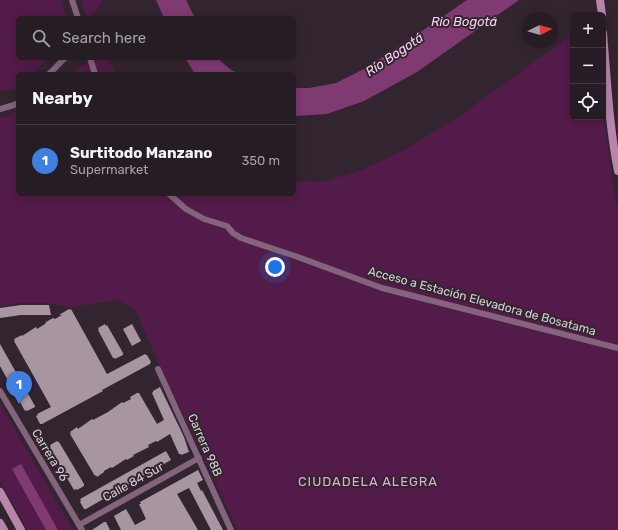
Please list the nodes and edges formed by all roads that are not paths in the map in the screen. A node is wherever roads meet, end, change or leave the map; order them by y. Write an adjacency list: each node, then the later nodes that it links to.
1 (72, 0): 4 (street)
2 (600, 0): 3 (street)
3 (602, 12)
4 (77, 16)
5 (604, 48): 12 (street)
6 (63, 60): 8 (street)
7 (91, 60): 9 (street)
8 (51, 72)
9 (94, 72)
10 (16, 104): 11 (street)
11 (0, 109)
12 (618, 171)
13 (171, 196): 14 (street, Acceso a Estación Elevadora de Bosatama)
14 (618, 348)
15 (158, 369): 17 (street, Carrera 98B)
16 (0, 392): 20 (street, Carrera 96)
17 (199, 458): 20 (street, Calle 84 Sur); 23 (street, Carrera 98B)
18 (0, 492): 22 (street)
19 (0, 523): 21 (street)
20 (80, 527)
21 (4, 530)
22 (21, 530)
23 (231, 530)

